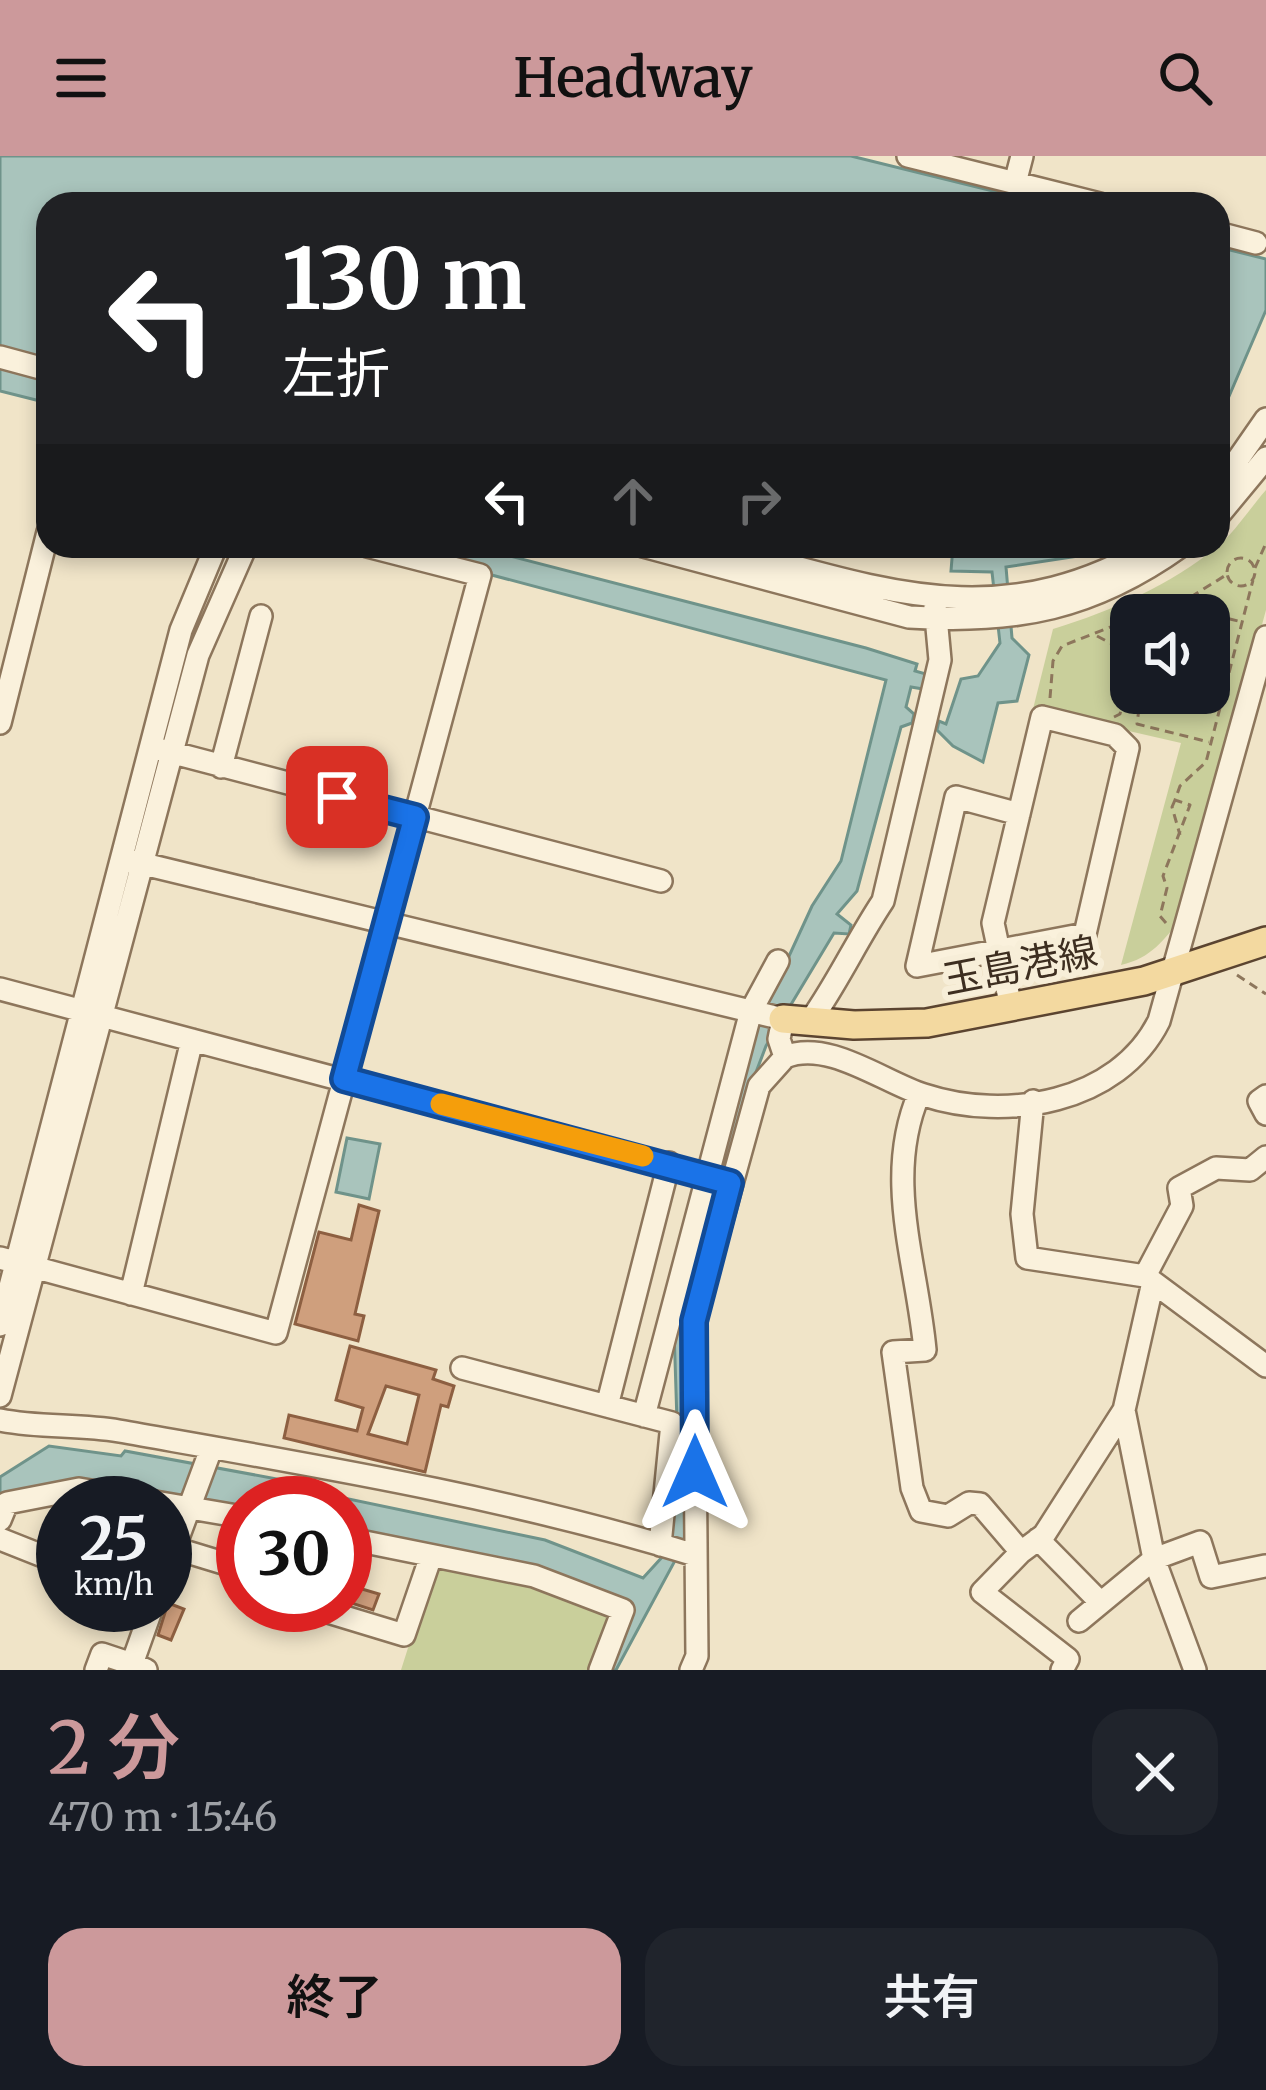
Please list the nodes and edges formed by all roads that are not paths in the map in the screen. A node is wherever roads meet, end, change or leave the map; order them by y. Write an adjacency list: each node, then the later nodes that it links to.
1 (908, 156): 3 (street)
2 (1022, 156): 3 (street)
3 (1015, 183): 4 (street)
4 (1051, 192)
5 (1230, 236): 6 (street)
6 (1256, 243)
7 (0, 358): 8 (street)
8 (36, 367)
9 (1266, 419): 11 (street)
10 (1266, 458): 12 (street)
11 (1230, 471)
12 (1230, 502)
13 (41, 558): 24 (street)
14 (211, 558): 25 (street)
15 (242, 558): 25 (street)
16 (414, 558): 28 (street)
17 (688, 558): 21 (street)
18 (759, 558): 21 (street)
19 (1129, 558): 21 (street)
20 (1160, 558): 21 (street)
21 (935, 610): 40 (street)
22 (261, 616): 26 (street)
23 (1266, 637): 35 (street)
24 (0, 723)
25 (162, 750): 26 (street); 29 (street)
26 (221, 767): 28 (street)
27 (1019, 814): 33 (street); 33 (street); 33 (street)
28 (415, 817): 30 (street); 31 (street)
29 (133, 861): 31 (street); 39 (street)
30 (661, 880)
31 (387, 921): 38 (street); 43 (street)
32 (1266, 941): 35 (main road, 玉島港線)
33 (999, 951): 37 (street)
34 (778, 961): 38 (street)
35 (1174, 968): 37 (main road, 玉島港線); 46 (street)
36 (0, 989): 39 (street)
37 (1010, 1007): 40 (main road, 玉島港線)
38 (752, 1011): 40 (street); 50 (street)
39 (92, 1014): 41 (street); 52 (street)
40 (797, 1020): 42 (street)
41 (192, 1040): 43 (street); 56 (street)
42 (785, 1057): 44 (street); 51 (street)
43 (344, 1079): 49 (street); 56 (street)
44 (919, 1094): 46 (street); 74 (street)
45 (1266, 1096): 47 (street)
46 (1033, 1101): 54 (street)
47 (1266, 1114)
48 (1266, 1157): 54 (street)
49 (669, 1163): 50 (street); 53 (street)
50 (707, 1175): 51 (street); 55 (street)
51 (730, 1183): 66 (street)
52 (18, 1263): 56 (street); 57 (street); 60 (street)
53 (641, 1273): 55 (street); 61 (street)
54 (1149, 1279): 58 (street); 62 (street)
55 (678, 1282): 63 (street)
56 (131, 1294)
57 (0, 1325)
58 (1266, 1366)
59 (462, 1368): 61 (street)
60 (0, 1396)
61 (607, 1406): 63 (street)
62 (1124, 1410): 74 (street); 78 (street)
63 (644, 1416): 65 (street)
64 (0, 1420): 67 (street)
65 (672, 1423): 66 (street); 73 (street)
66 (695, 1430): 77 (street)
67 (209, 1456): 69 (street); 73 (street)
68 (36, 1496): 70 (street)
69 (192, 1501)
70 (0, 1520)
71 (0, 1539): 75 (street)
72 (372, 1544): 76 (street)
73 (660, 1545): 77 (street)
74 (1030, 1545): 80 (street); 88 (street)
75 (36, 1553)
76 (431, 1556): 82 (street); 87 (street)
77 (695, 1556): 84 (street)
78 (1154, 1558): 79 (street); 80 (street); 89 (street)
79 (1265, 1566)
80 (1100, 1602): 81 (street)
81 (1079, 1621)
82 (372, 1625)
83 (147, 1632): 85 (street)
84 (701, 1665)
85 (139, 1667): 86 (street)
86 (96, 1670)
87 (600, 1670)
88 (1062, 1670)
89 (1193, 1670)

